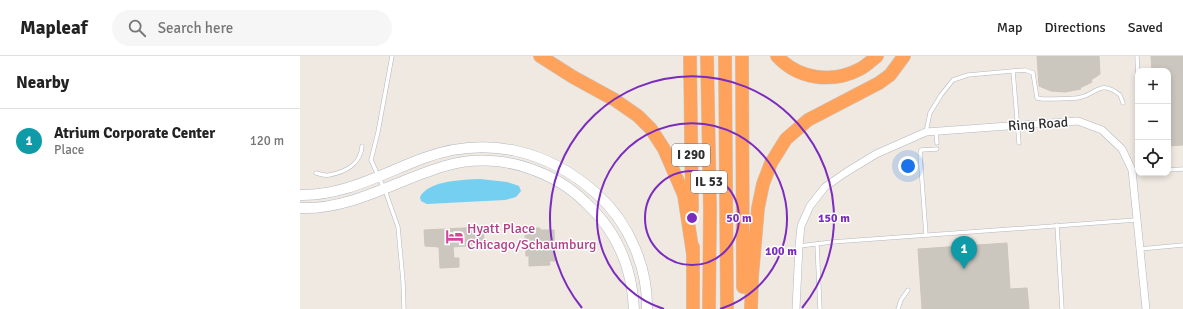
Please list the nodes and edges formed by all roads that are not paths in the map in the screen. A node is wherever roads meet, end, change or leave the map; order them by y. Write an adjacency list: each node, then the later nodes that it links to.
1 (392, 56): 24 (lane)
2 (540, 56): 35 (highway)
3 (690, 56): 35 (highway, I 290)
4 (707, 56): 41 (highway, IL 53)
5 (725, 56): 42 (highway, IL 53)
6 (742, 56): 43 (highway)
7 (777, 56): 8 (highway)
8 (877, 56)
9 (904, 56): 44 (highway)
10 (1137, 56): 11 (lane)
11 (1138, 68)
12 (1012, 71): 13 (lane, Ring Road); 14 (lane); 15 (lane, Ring Road)
13 (1123, 103)
14 (1017, 125): 16 (street, Ring Road); 17 (lane); 28 (street, Ring Road)
15 (926, 132): 16 (street, Ring Road); 33 (street, Ring Road)
16 (936, 132): 18 (lane)
17 (1019, 143)
18 (937, 144)
19 (362, 146): 23 (lane)
20 (937, 148): 30 (lane)
21 (1183, 169): 22 (lane)
22 (1171, 170)
23 (316, 173)
24 (379, 176): 25 (lane); 26 (street); 39 (street)
25 (384, 189): 27 (street); 37 (lane); 38 (street)
26 (300, 195)
27 (300, 208)
28 (1137, 220): 29 (lane); 34 (street, Ring Road)
29 (1057, 225): 30 (lane); 48 (lane)
30 (926, 235): 31 (lane)
31 (817, 244): 33 (lane); 46 (lane)
32 (1183, 245): 34 (lane)
33 (799, 246): 45 (street, Ring Road)
34 (1140, 249): 49 (street, Ring Road)
35 (693, 254): 40 (highway, I 290)
36 (908, 290): 47 (lane)
37 (404, 309)
38 (634, 309)
39 (647, 309)
40 (693, 309)
41 (709, 309)
42 (727, 309)
43 (743, 309)
44 (751, 309)
45 (796, 309)
46 (820, 309)
47 (898, 309)
48 (1062, 309)
49 (1146, 309)

